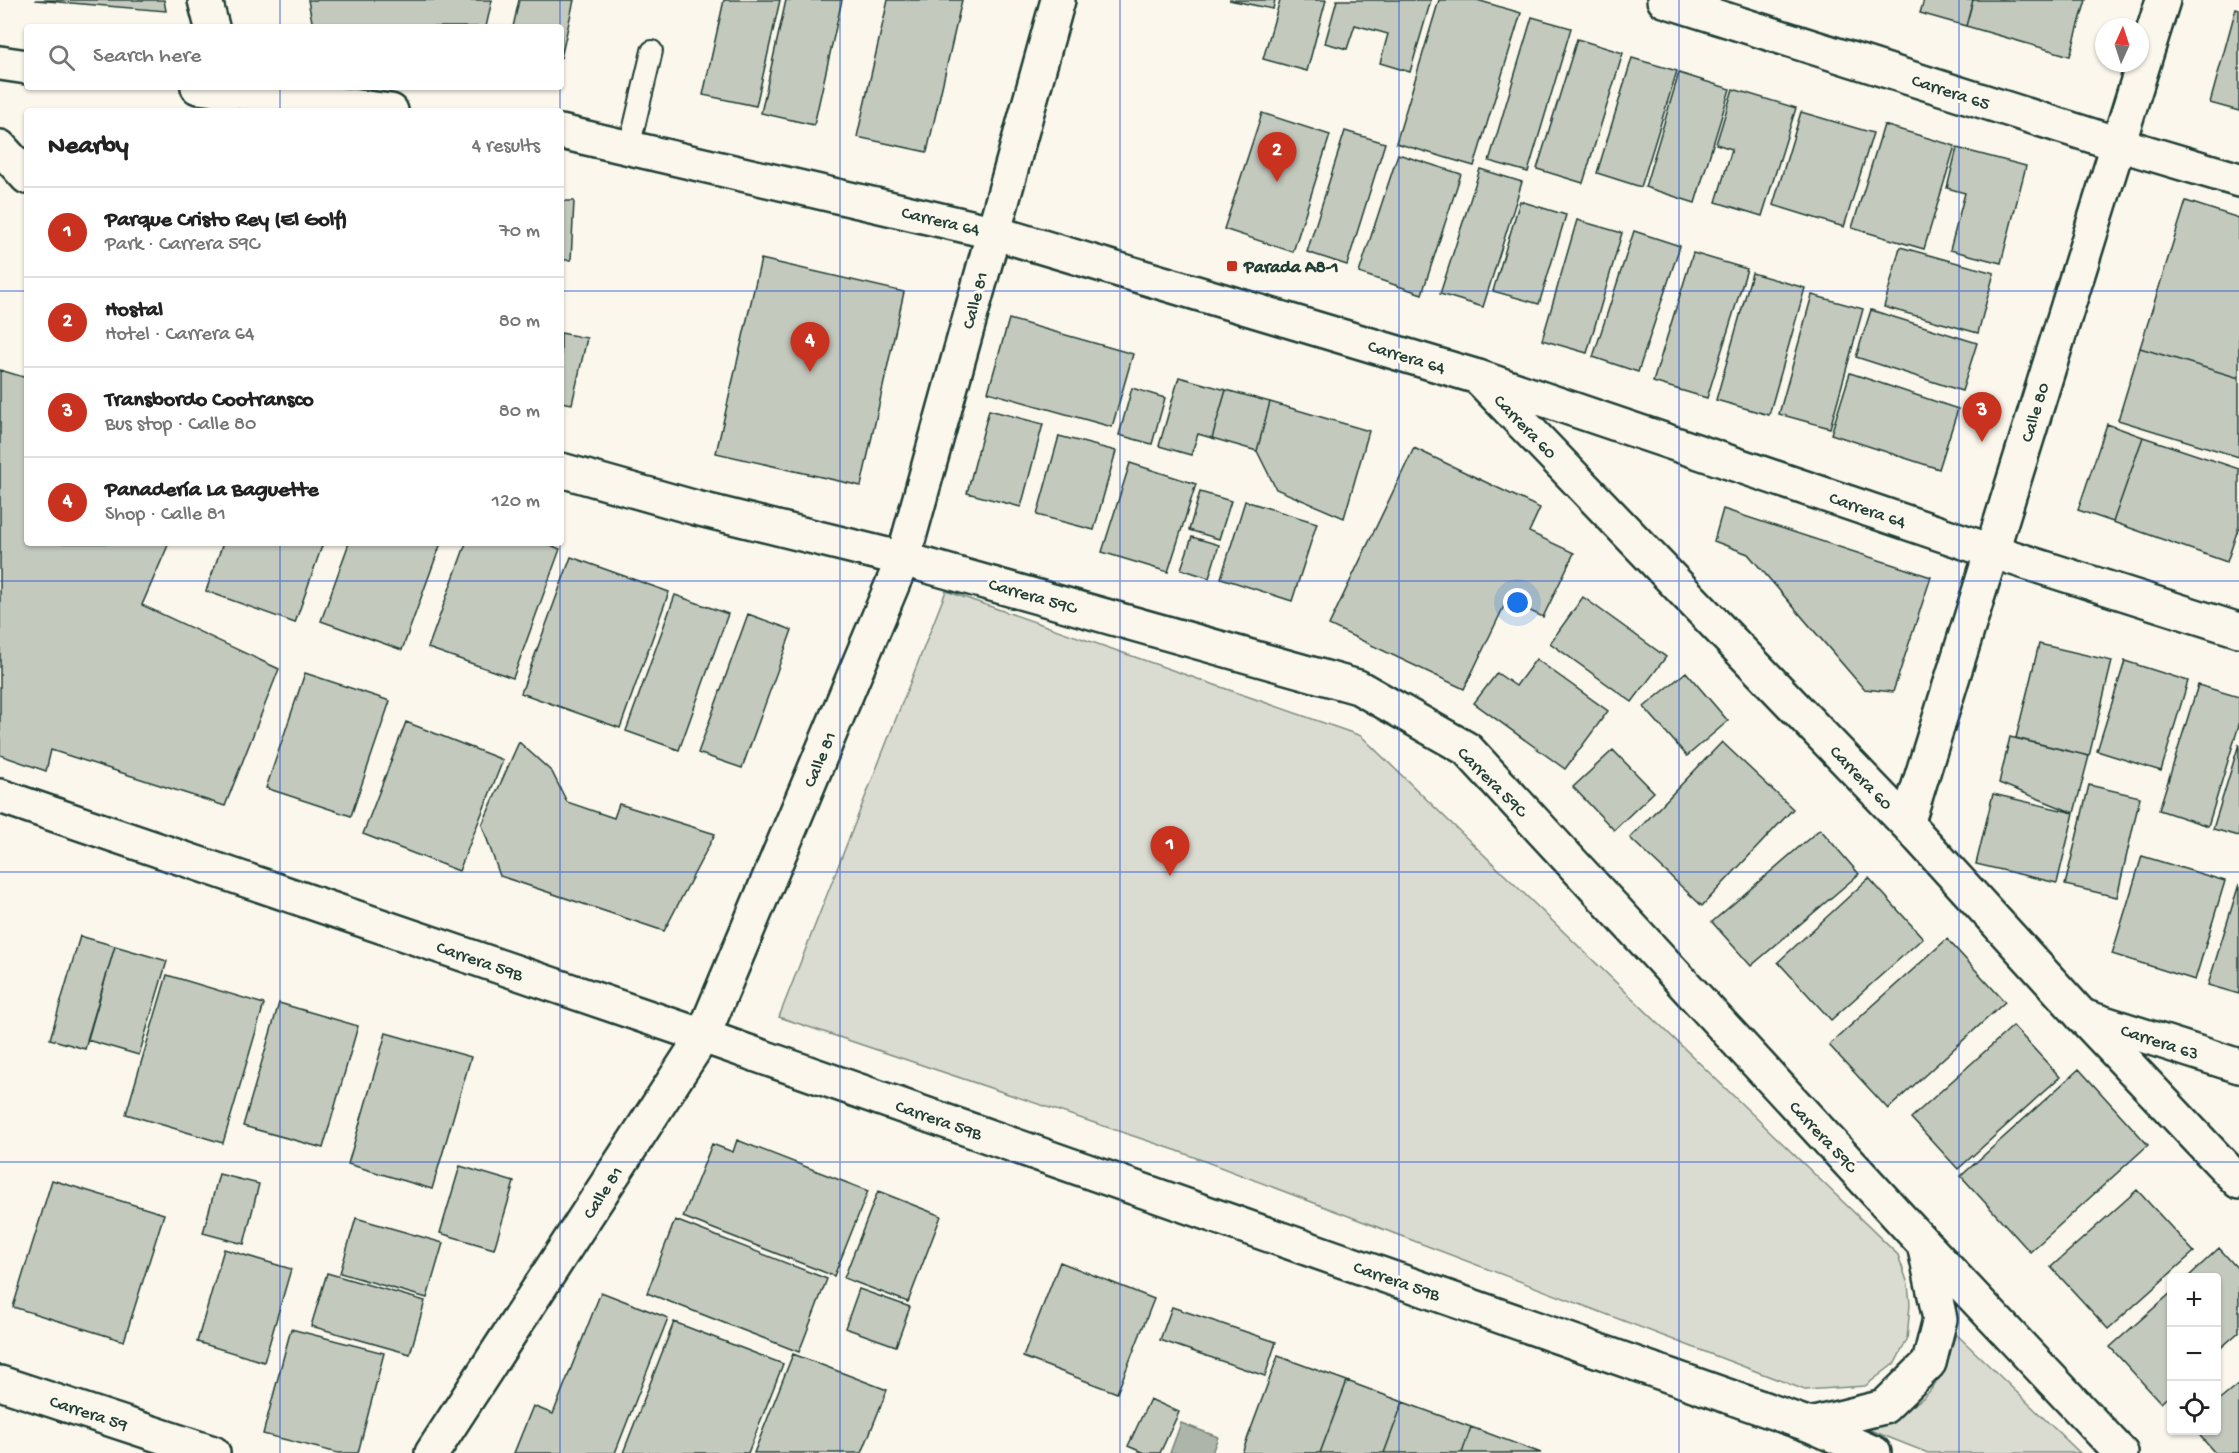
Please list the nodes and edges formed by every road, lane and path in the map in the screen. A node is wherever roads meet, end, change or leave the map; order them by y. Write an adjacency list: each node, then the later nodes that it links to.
1 (205, 0): 5 (street)
2 (1058, 0): 17 (street, Calle 81)
3 (1664, 0): 12 (street, Carrera 65)
4 (2163, 0): 12 (street, Calle 80)
5 (211, 24)
6 (652, 51): 14 (lane)
7 (0, 63): 8 (street)
8 (24, 67)
9 (233, 90): 10 (street)
10 (368, 108)
11 (564, 133): 14 (street, Carrera 64)
12 (2118, 144): 16 (street, Carrera 65); 20 (street, Calle 80)
13 (0, 147): 15 (street)
14 (629, 147): 17 (street, Carrera 64)
15 (24, 174)
16 (2239, 180)
17 (992, 232): 18 (street, Carrera 64); 21 (street, Calle 81)
18 (1478, 377): 20 (street, Carrera 64); 24 (street, Carrera 60)
19 (564, 471): 21 (street, Carrera 59C)
20 (1991, 550): 22 (street, Carrera 64); 24 (street, Calle 80)
21 (903, 559): 26 (street, Calle 81); 29 (street, Carrera 59C)
22 (2239, 630)
23 (0, 795): 26 (street, Carrera 59B)
24 (1907, 824): 25 (street, Carrera 60)
25 (2082, 1016): 27 (street, Carrera 63); 28 (street, Carrera 60)
26 (703, 1036): 31 (street, Carrera 59B); 33 (street, Calle 81)
27 (2239, 1066)
28 (2239, 1182)
29 (1924, 1244): 31 (street); 35 (street, Carrera 59C)
30 (0, 1383): 32 (street, Carrera 59)
31 (1809, 1425): 34 (street, Carrera 59B)
32 (213, 1453)
33 (432, 1453)
34 (1874, 1453)
35 (2121, 1453)

